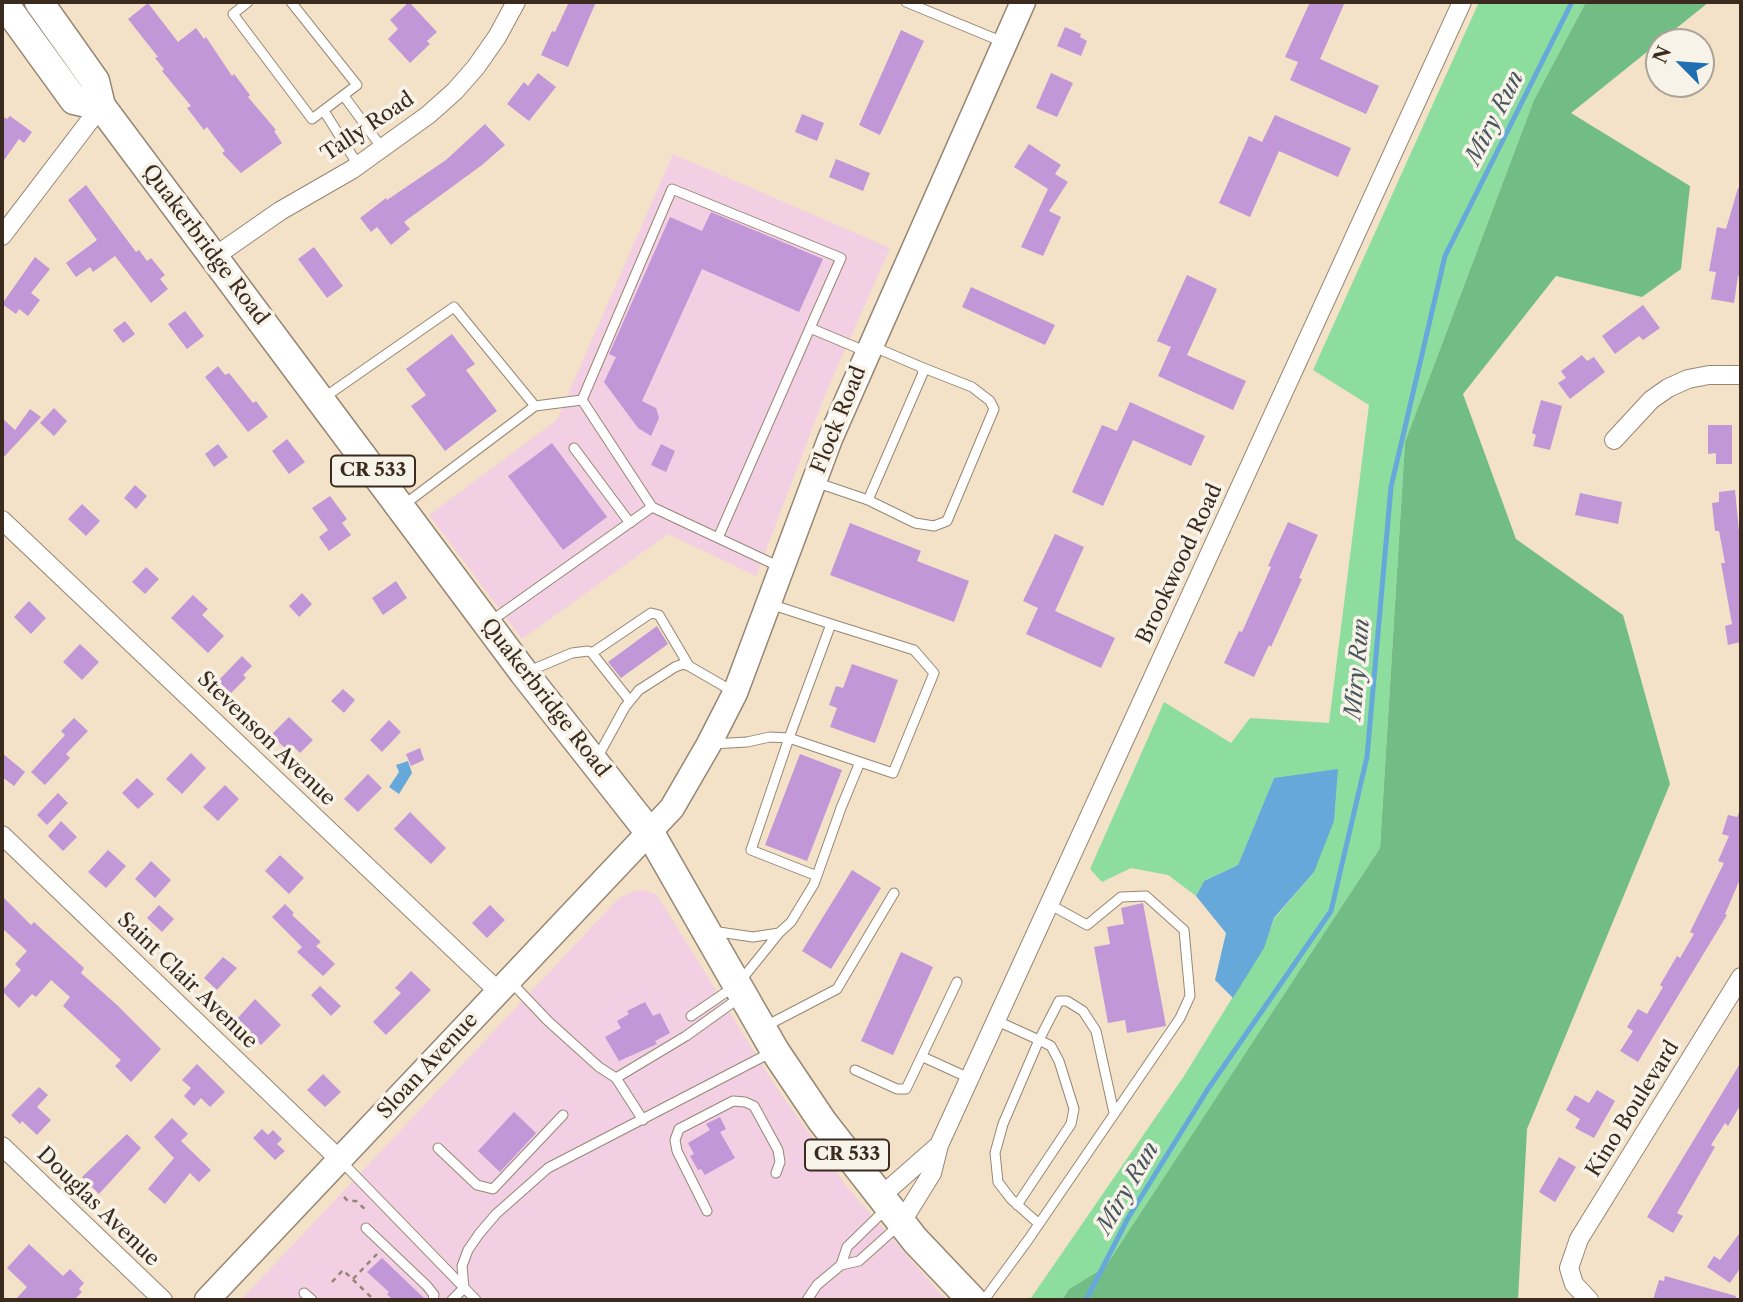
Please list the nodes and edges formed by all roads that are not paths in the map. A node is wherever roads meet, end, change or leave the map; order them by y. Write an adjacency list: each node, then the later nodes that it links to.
1 (3, 2): 11 (main road)
2 (38, 2): 11 (main road, Quakerbridge Road / CR 533)
3 (248, 2): 12 (lane)
4 (291, 2): 10 (lane)
5 (516, 2): 13 (street, Tally Road)
6 (906, 2): 9 (lane)
7 (1023, 2): 9 (main road, Flock Road)
8 (1462, 2): 50 (street, Brookwood Road)
9 (1005, 43): 18 (main road, Flock Road)
10 (344, 96): 12 (lane); 13 (lane)
11 (101, 106): 15 (street); 16 (main road, Quakerbridge Road / CR 533)
12 (324, 111): 14 (lane)
13 (382, 148): 14 (street, Tally Road)
14 (358, 165): 16 (street, Tally Road)
15 (2, 236)
16 (214, 257): 21 (main road, Quakerbridge Road / CR 533)
17 (810, 328): 18 (lane); 22 (lane); 32 (lane)
18 (869, 349): 19 (lane); 26 (main road, Flock Road)
19 (921, 367): 27 (lane); 27 (lane)
20 (1741, 375): 24 (street)
21 (320, 400): 23 (lane); 28 (main road, Quakerbridge Road / CR 533)
22 (582, 400): 23 (lane); 29 (lane)
23 (535, 406): 28 (lane)
24 (1614, 440)
25 (574, 448): 31 (lane)
26 (814, 481): 27 (lane); 33 (main road, Flock Road)
27 (868, 500)
28 (400, 507): 35 (main road, Quakerbridge Road / CR 533)
29 (652, 507): 31 (lane); 32 (lane)
30 (2, 520): 55 (street, Stevenson Avenue)
31 (630, 523): 35 (lane)
32 (718, 538): 33 (lane)
33 (780, 567): 34 (main road, Flock Road)
34 (769, 603): 36 (lane); 40 (main road, Flock Road)
35 (487, 624): 39 (main road, Quakerbridge Road / CR 533)
36 (831, 624): 42 (lane); 45 (lane)
37 (592, 653): 38 (lane); 39 (lane); 41 (lane)
38 (689, 666): 40 (lane); 41 (lane)
39 (524, 673): 44 (main road, Quakerbridge Road / CR 533)
40 (735, 693): 43 (main road, Flock Road)
41 (630, 701): 44 (lane)
42 (789, 738): 43 (lane); 45 (lane); 48 (lane)
43 (709, 744): 46 (main road, Flock Road)
44 (594, 762): 46 (main road, Quakerbridge Road / CR 533)
45 (860, 762): 48 (lane)
46 (650, 833): 51 (main road, Quakerbridge Road / CR 533); 55 (main road, Sloan Avenue)
47 (2, 835): 71 (street, Saint Clair Avenue)
48 (817, 876): 52 (lane)
49 (894, 892): 59 (lane)
50 (1049, 904): 58 (street, Brookwood Road); 65 (lane)
51 (708, 931): 52 (lane); 56 (main road, Quakerbridge Road / CR 533)
52 (779, 933): 56 (lane)
53 (1741, 977): 88 (street, Kino Boulevard)
54 (957, 982): 61 (lane)
55 (504, 986): 63 (lane); 71 (main road, Sloan Avenue)
56 (741, 989): 57 (lane); 59 (main road, Quakerbridge Road / CR 533); 63 (lane)
57 (691, 1016)
58 (995, 1020): 60 (lane); 64 (street, Brookwood Road)
59 (769, 1039): 67 (lane); 74 (main road, Quakerbridge Road / CR 533)
60 (1039, 1040): 65 (lane); 73 (lane); 73 (lane)
61 (923, 1057): 62 (lane); 64 (lane)
62 (856, 1070)
63 (616, 1078): 67 (lane)
64 (969, 1078): 68 (street, Brookwood Road)
65 (1114, 1114): 76 (lane)
66 (563, 1115): 70 (lane)
67 (642, 1120): 79 (lane)
68 (939, 1145): 74 (street, Brookwood Road); 74 (street, Brookwood Road)
69 (2, 1146): 80 (street, Douglas Avenue)
70 (438, 1148)
71 (340, 1160): 79 (lane); 81 (main road, Sloan Avenue)
72 (776, 1173): 75 (lane)
73 (1017, 1205): 76 (lane)
74 (890, 1209): 78 (lane); 78 (lane); 86 (main road, Quakerbridge Road / CR 533)
75 (707, 1211)
76 (1039, 1224): 87 (lane)
77 (366, 1228): 82 (lane)
78 (841, 1265): 85 (lane)
79 (464, 1288): 83 (lane); 84 (lane)
80 (163, 1300)
81 (207, 1300)
82 (433, 1300)
83 (452, 1300)
84 (476, 1300)
85 (807, 1300)
86 (972, 1300)
87 (984, 1300)
88 (1589, 1300)

